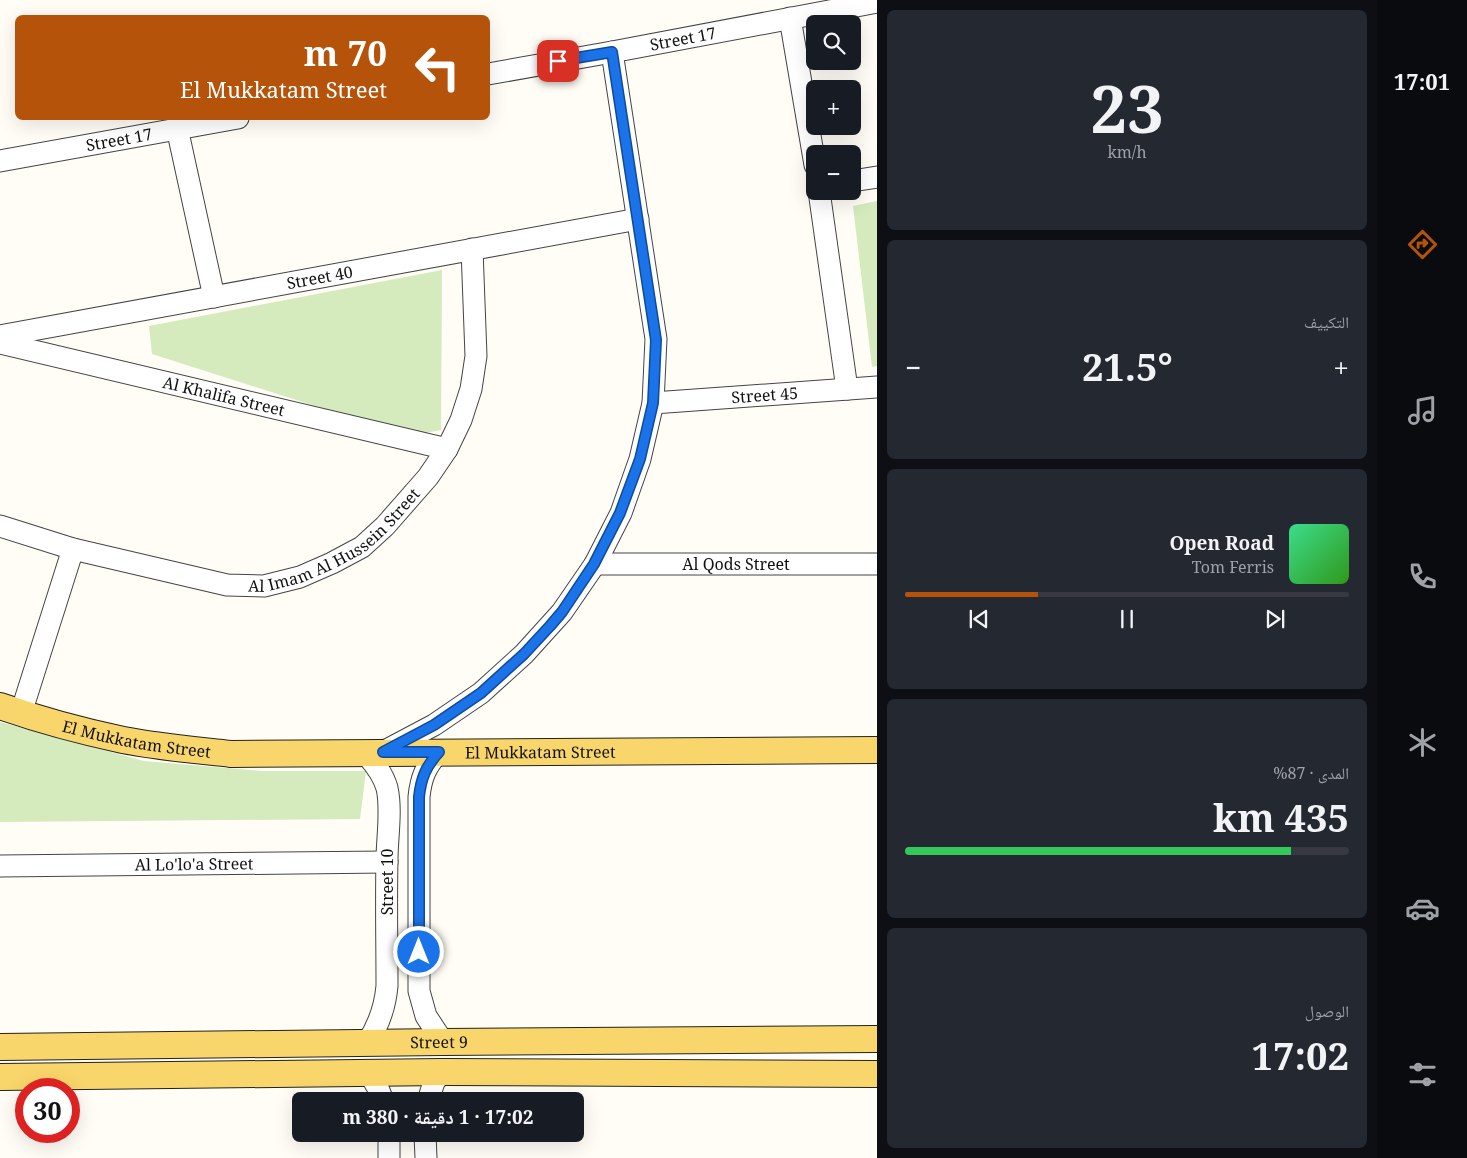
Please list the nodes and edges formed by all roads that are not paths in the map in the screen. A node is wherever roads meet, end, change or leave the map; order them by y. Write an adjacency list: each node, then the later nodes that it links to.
1 (877, 2): 2 (street, Street 17)
2 (790, 18): 3 (street, Street 17); 7 (street)
3 (612, 52): 4 (street, Street 17); 12 (street)
4 (490, 74)
5 (226, 120): 6 (street, Street 17)
6 (177, 128): 8 (street, Street 17); 14 (street)
7 (812, 145)
8 (0, 160)
9 (877, 177): 10 (street)
10 (861, 180)
11 (820, 200): 18 (street)
12 (638, 219): 13 (street, Street 40); 19 (street)
13 (472, 250): 14 (street, Street 40); 20 (street, Al Imam Al Hussein Street)
14 (214, 297): 15 (street, Street 40)
15 (0, 336)
16 (0, 343): 20 (street, Al Khalifa Street)
17 (877, 387): 18 (street, Street 45)
18 (847, 389): 19 (street, Street 45)
19 (653, 403): 23 (street)
20 (446, 449): 22 (street, Al Imam Al Hussein Street)
21 (0, 526): 22 (street, Al Imam Al Hussein Street)
22 (73, 549): 25 (street)
23 (594, 564): 24 (street, Al Qods Street); 27 (street)
24 (877, 564)
25 (10, 709): 27 (main road, El Mukkatam Street)
26 (877, 750): 28 (main road, El Mukkatam Street)
27 (374, 752): 28 (main road, El Mukkatam Street); 29 (street, Street 10)
28 (439, 752): 32 (street, Street 10)
29 (387, 862): 30 (street, Al Lo'lo'a Street); 33 (street, Street 10)
30 (0, 866)
31 (877, 1039): 32 (main road, Street 9)
32 (443, 1042): 33 (main road, Street 9)
33 (367, 1043): 34 (main road, Street 9)
34 (0, 1047)
35 (442, 1072): 36 (main road, Street 9); 37 (main road, Street 9); 40 (street)
36 (369, 1073): 38 (main road, Street 9); 39 (street)
37 (877, 1074)
38 (0, 1077)
39 (380, 1092)
40 (431, 1092)
41 (389, 1142): 43 (street)
42 (425, 1142): 44 (street)
43 (389, 1158)
44 (426, 1158)

